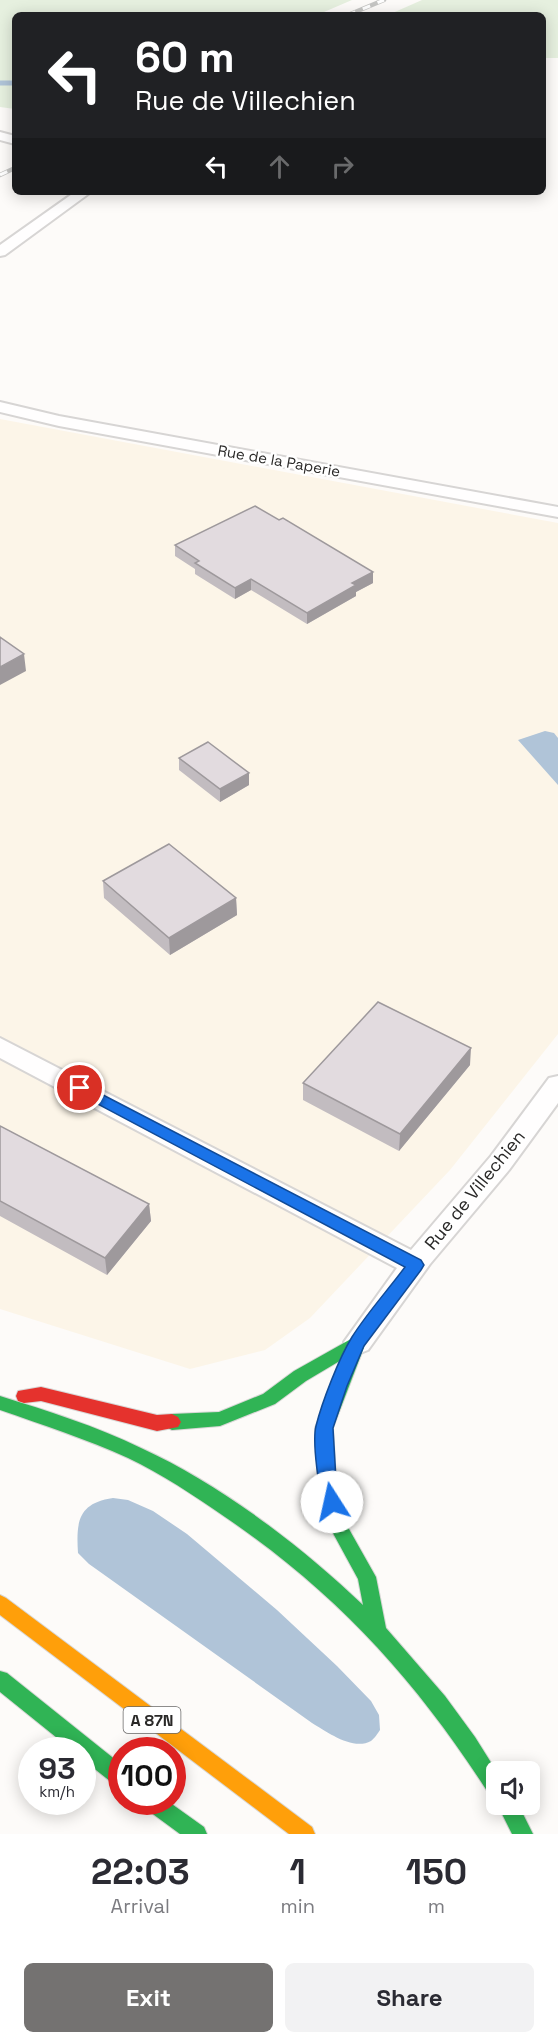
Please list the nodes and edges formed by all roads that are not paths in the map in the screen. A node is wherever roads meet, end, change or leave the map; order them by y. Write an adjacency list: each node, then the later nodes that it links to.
1 (80, 195): 2 (street)
2 (0, 252)
3 (0, 406): 4 (street, Rue de la Paperie)
4 (558, 512)
5 (0, 1047): 7 (street, Rue de Villechien)
6 (558, 1085): 7 (street, Rue de Villechien)
7 (416, 1265): 8 (street)
8 (358, 1342): 9 (highway); 12 (highway)
9 (0, 1398)
10 (0, 1403): 12 (highway)
11 (0, 1604): 19 (highway, A 87N)
12 (377, 1631): 15 (highway)
13 (0, 1680): 14 (highway)
14 (108, 1767)
15 (486, 1772)
16 (171, 1815): 18 (highway)
17 (513, 1815): 20 (highway)
18 (197, 1834)
19 (305, 1834)
20 (523, 1834)

